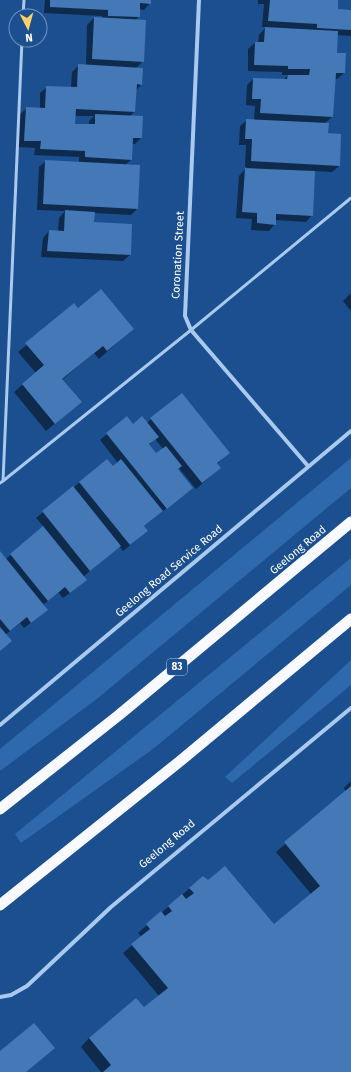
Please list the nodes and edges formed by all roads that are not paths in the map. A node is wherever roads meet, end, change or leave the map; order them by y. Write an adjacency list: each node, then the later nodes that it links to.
1 (198, 0): 4 (street, Coronation Street)
2 (22, 48): 7 (lane)
3 (351, 198): 4 (lane)
4 (191, 330): 6 (street, Coronation Street); 7 (lane)
5 (351, 431): 6 (street, Geelong Road Service Road)
6 (308, 466): 11 (street, Geelong Road Service Road)
7 (1, 482)
8 (351, 522): 12 (highway, Geelong Road / 83)
9 (351, 619): 13 (highway)
10 (351, 708): 14 (street, Geelong Road)
11 (0, 725)
12 (0, 809)
13 (0, 905)
14 (0, 997)

